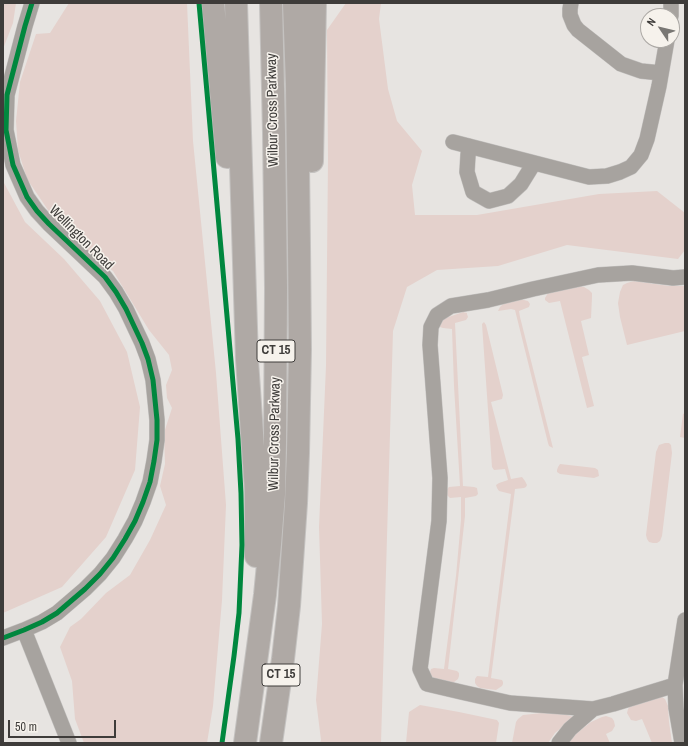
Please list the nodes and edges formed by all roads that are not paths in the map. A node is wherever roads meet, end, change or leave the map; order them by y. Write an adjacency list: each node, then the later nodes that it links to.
1 (32, 3): 18 (street, Wellington Road)
2 (213, 3): 15 (highway)
3 (236, 3): 15 (highway)
4 (270, 3): 22 (highway, Wilbur Cross Parkway / CT 15)
5 (294, 3): 14 (highway, Wilbur Cross Parkway / CT 15)
6 (315, 3): 14 (highway)
7 (571, 3): 9 (street)
8 (666, 48): 9 (street)
9 (661, 74): 12 (street)
10 (453, 142): 11 (street)
11 (469, 146): 12 (street); 12 (street)
12 (534, 163)
13 (685, 277): 23 (street)
14 (300, 350): 16 (highway, Wilbur Cross Parkway / CT 15)
15 (247, 360): 22 (highway)
16 (289, 606): 26 (highway, Wilbur Cross Parkway / CT 15); 27 (highway)
17 (685, 620): 19 (street)
18 (24, 630): 20 (street, Wellington Road); 24 (street)
19 (684, 635): 21 (street)
20 (3, 638)
21 (675, 685): 23 (street); 29 (street)
22 (252, 697): 25 (highway, Wilbur Cross Parkway / CT 15)
23 (593, 708): 28 (street)
24 (69, 743)
25 (245, 743)
26 (272, 743)
27 (283, 743)
28 (559, 743)
29 (682, 743)

